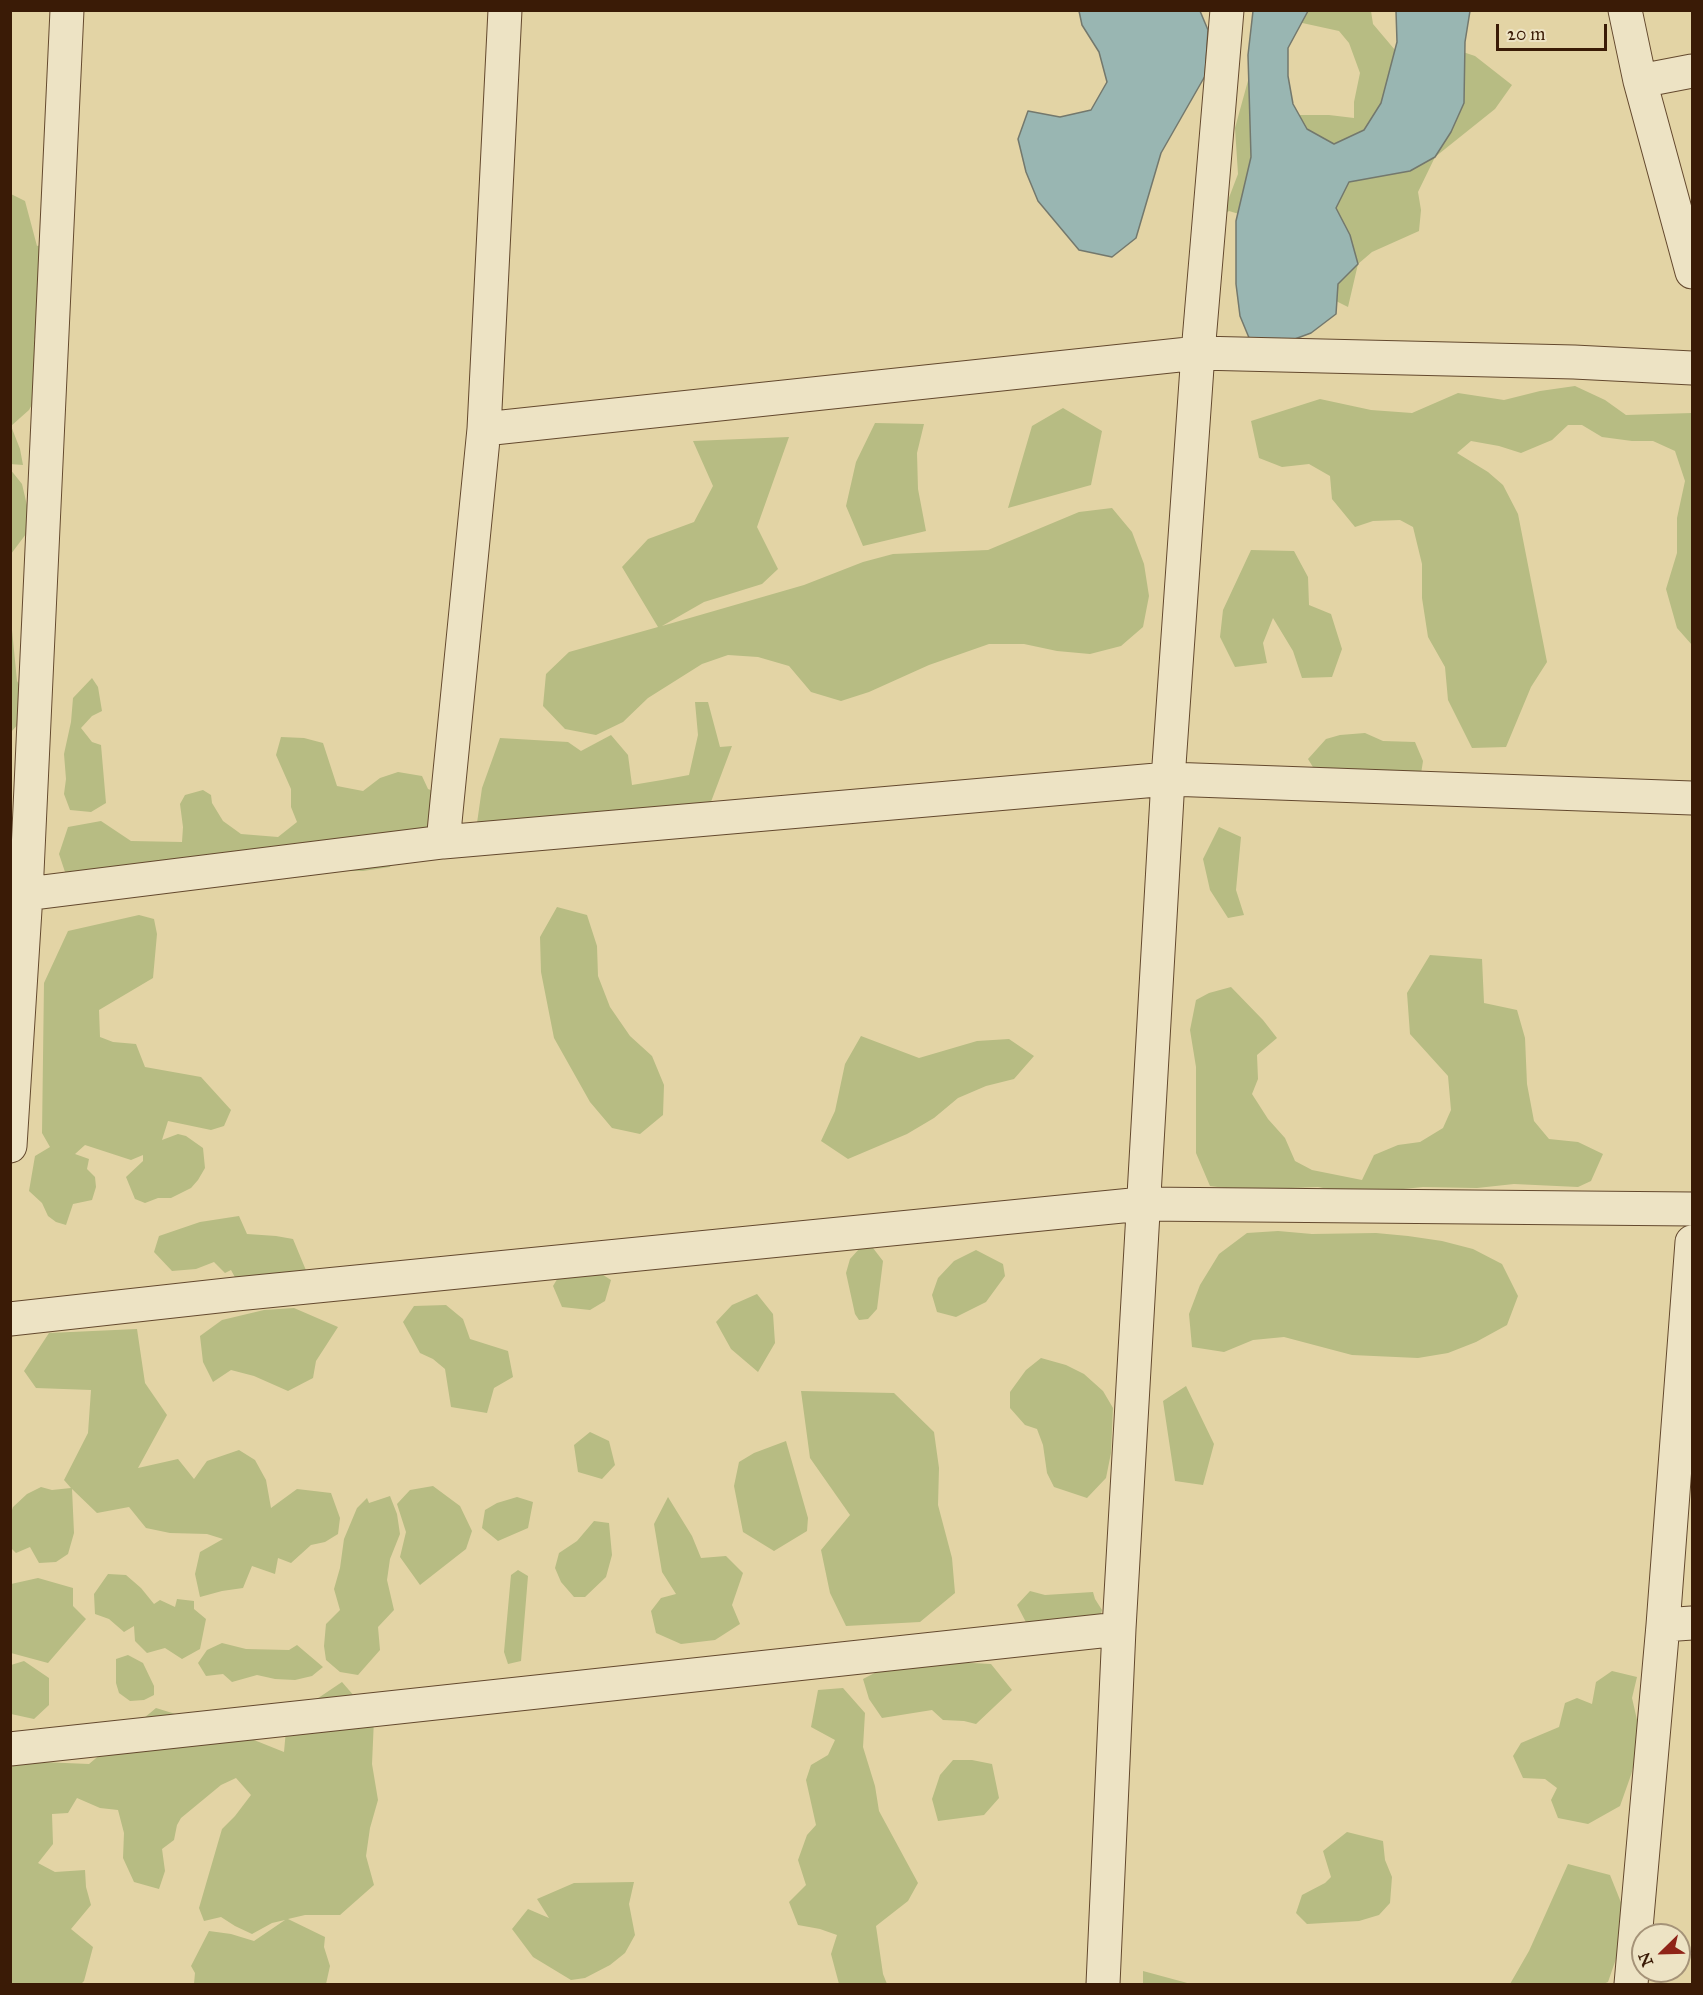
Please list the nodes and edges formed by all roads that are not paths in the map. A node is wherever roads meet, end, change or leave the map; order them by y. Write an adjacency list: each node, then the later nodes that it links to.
1 (67, 10): 14 (street)
2 (506, 10): 10 (street)
3 (1227, 10): 8 (street)
4 (1625, 10): 6 (street)
5 (1692, 71): 6 (street)
6 (1640, 81): 7 (street)
7 (1692, 272)
8 (1198, 353): 9 (street); 10 (street); 11 (street)
9 (1692, 368)
10 (484, 429): 13 (street)
11 (1168, 779): 12 (street); 13 (street); 16 (street)
12 (1692, 798)
13 (443, 842): 14 (street)
14 (18, 895): 15 (street)
15 (10, 1146)
16 (1142, 1204): 17 (street); 19 (street); 21 (street)
17 (1692, 1209)
18 (1692, 1242): 20 (street)
19 (10, 1319)
20 (1678, 1624): 24 (street)
21 (1119, 1629): 22 (street); 23 (street)
22 (10, 1749)
23 (1103, 1984)
24 (1631, 1984)

